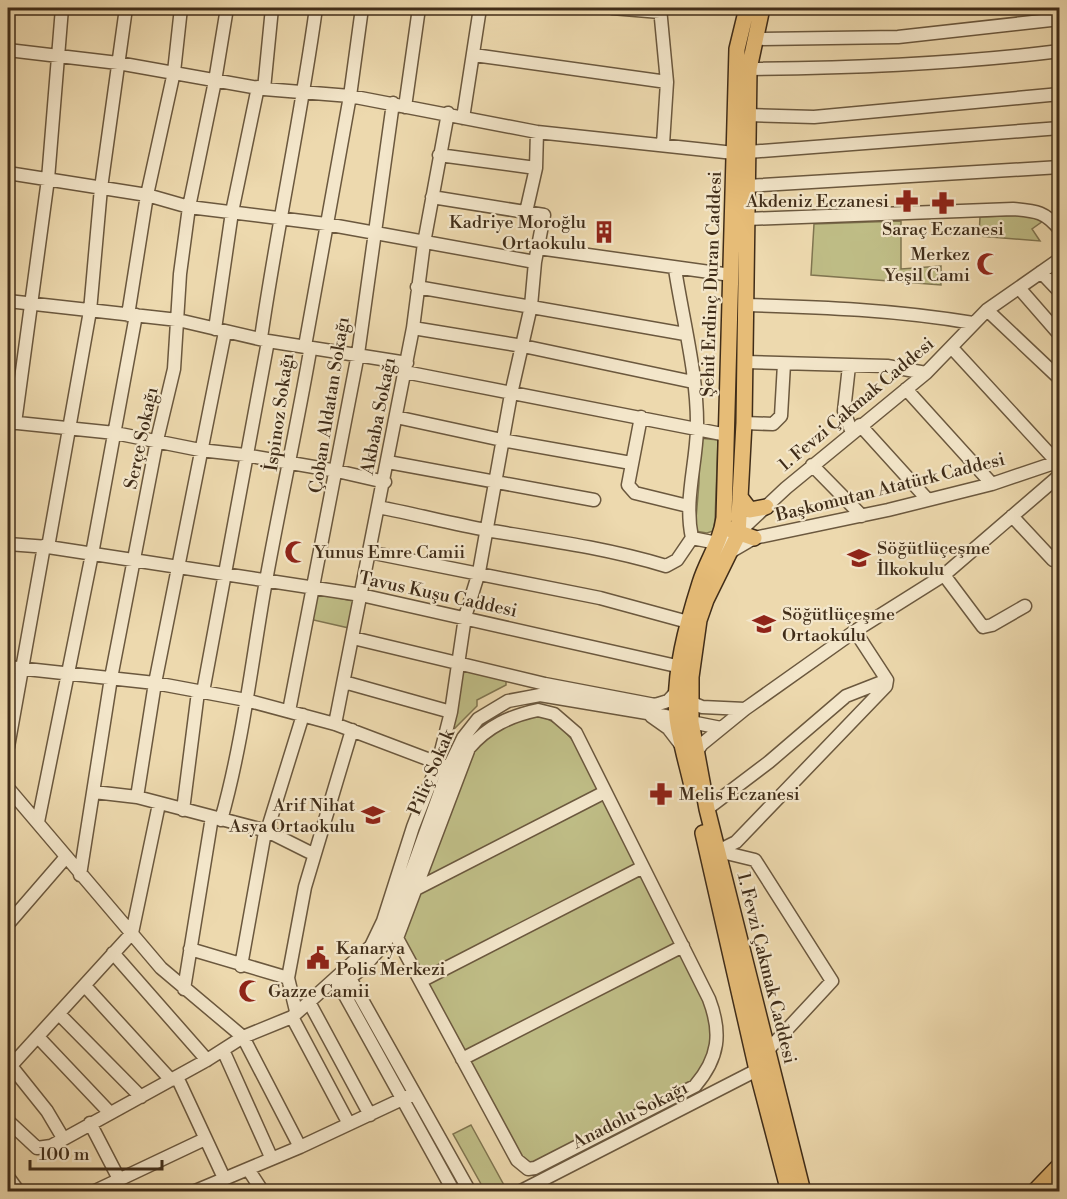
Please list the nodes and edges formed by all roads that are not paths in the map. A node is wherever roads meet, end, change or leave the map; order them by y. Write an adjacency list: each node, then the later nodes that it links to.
1 (62, 8): 22 (street)
2 (126, 8): 23 (street)
3 (181, 8): 25 (street)
4 (227, 8): 26 (street, Serçe Sokağı)
5 (272, 8): 28 (street)
6 (316, 8): 29 (street)
7 (362, 8): 31 (street, İspinoz Sokağı)
8 (419, 8): 32 (street, Çoban Aldatan Sokağı)
9 (480, 8): 21 (street)
10 (612, 8): 15 (street)
11 (738, 8): 18 (main road)
12 (747, 8): 18 (main road, Şehit Erdinç Duran Caddesi)
13 (762, 8): 17 (main road, Şehit Erdinç Duran Caddesi)
14 (770, 8): 17 (main road)
15 (660, 10): 27 (street)
16 (1059, 19): 17 (street)
17 (755, 39): 24 (main road, Şehit Erdinç Duran Caddesi)
18 (737, 49): 39 (main road, Şehit Erdinç Duran Caddesi)
19 (8, 50): 22 (street)
20 (1059, 51): 24 (street)
21 (474, 55): 27 (street); 35 (street)
22 (58, 58): 23 (street); 44 (street)
23 (118, 63): 25 (street); 46 (street)
24 (749, 69): 34 (main road, Şehit Erdinç Duran Caddesi)
25 (174, 72): 26 (street); 47 (street)
26 (215, 81): 28 (street); 49 (street, Serçe Sokağı)
27 (667, 82): 38 (street)
28 (261, 88): 29 (street); 50 (street)
29 (304, 93): 31 (street); 52 (street)
30 (1059, 94): 34 (street)
31 (350, 96): 32 (street); 54 (street, İspinoz Sokağı)
32 (399, 105): 33 (street); 56 (street, Çoban Aldatan Sokağı)
33 (448, 113): 35 (street); 40 (street, Akbaba Sokağı)
34 (748, 115): 39 (main road, Şehit Erdinç Duran Caddesi)
35 (463, 118): 37 (street)
36 (1059, 128): 39 (street)
37 (537, 132): 38 (street); 42 (street)
38 (663, 144): 39 (street)
39 (741, 152): 45 (main road, Şehit Erdinç Duran Caddesi); 63 (main road, Şehit Erdinç Duran Caddesi)
40 (439, 155): 42 (street); 48 (street, Akbaba Sokağı)
41 (1059, 167): 45 (street)
42 (536, 168): 51 (street)
43 (8, 173): 44 (street)
44 (48, 179): 46 (street); 68 (street)
45 (747, 186): 53 (main road, Şehit Erdinç Duran Caddesi)
46 (101, 188): 47 (street); 72 (street)
47 (147, 195): 49 (street); 73 (street)
48 (432, 198): 51 (street); 57 (street, Akbaba Sokağı)
49 (189, 207): 50 (street); 74 (street, Serçe Sokağı)
50 (232, 212): 52 (street); 77 (street)
51 (526, 212): 58 (street)
52 (279, 218): 54 (street); 80 (street)
53 (747, 219): 55 (street); 69 (main road, Şehit Erdinç Duran Caddesi)
54 (326, 224): 56 (street); 81 (street, İspinoz Sokağı)
55 (1059, 230)
56 (373, 234): 57 (street); 84 (street, Çoban Aldatan Sokağı)
57 (424, 243): 60 (street); 64 (street, Akbaba Sokağı)
58 (538, 248): 60 (street); 61 (street)
59 (1059, 259): 62 (street, 1. Fevzi Çakmak Caddesi)
60 (535, 262): 70 (street)
61 (675, 269): 63 (street); 78 (street)
62 (1041, 272): 65 (street, 1. Fevzi Çakmak Caddesi); 66 (street)
63 (731, 275): 102 (main road, Şehit Erdinç Duran Caddesi)
64 (417, 286): 70 (street); 76 (street, Akbaba Sokağı)
65 (1019, 288): 71 (street, 1. Fevzi Çakmak Caddesi); 79 (street)
66 (1059, 292)
67 (8, 300): 68 (street)
68 (31, 303): 72 (street); 96 (street)
69 (746, 305): 75 (street); 85 (main road, Şehit Erdinç Duran Caddesi)
70 (531, 306): 78 (street); 82 (street)
71 (987, 310): 75 (street, 1. Fevzi Çakmak Caddesi); 90 (street)
72 (90, 311): 73 (street); 98 (street)
73 (132, 315): 74 (street); 101 (street)
74 (178, 320): 77 (street); 103 (street, Serçe Sokağı)
75 (973, 323): 83 (street, 1. Fevzi Çakmak Caddesi)
76 (414, 327): 82 (street); 88 (street, Akbaba Sokağı)
77 (220, 330): 80 (street); 105 (street)
78 (685, 334): 91 (street)
79 (1059, 335)
80 (264, 339): 81 (street); 106 (street)
81 (305, 346): 84 (street); 110 (street, İspinoz Sokağı)
82 (523, 346): 91 (street); 93 (street)
83 (952, 348): 89 (street, 1. Fevzi Çakmak Caddesi); 107 (street)
84 (358, 354): 88 (street); 112 (street, Çoban Aldatan Sokağı)
85 (745, 362): 86 (street); 97 (main road, Şehit Erdinç Duran Caddesi)
86 (784, 364): 87 (street); 97 (street)
87 (849, 366): 89 (street); 100 (street)
88 (406, 367): 93 (street); 94 (street, Akbaba Sokağı)
89 (926, 373): 92 (street, 1. Fevzi Çakmak Caddesi)
90 (1059, 380)
91 (693, 382): 99 (street)
92 (906, 389): 100 (street, 1. Fevzi Çakmak Caddesi); 116 (street)
93 (511, 394): 95 (street); 104 (street)
94 (396, 417): 104 (street); 108 (street, Akbaba Sokağı)
95 (641, 417): 99 (street); 109 (street)
96 (11, 423): 98 (street)
97 (744, 423): 117 (main road, Şehit Erdinç Duran Caddesi)
98 (70, 426): 101 (street); 132 (street)
99 (697, 428): 102 (street); 120 (street)
100 (856, 429): 111 (street, 1. Fevzi Çakmak Caddesi); 118 (street)
101 (115, 433): 103 (street); 135 (street)
102 (727, 435): 126 (main road, Şehit Erdinç Duran Caddesi)
103 (157, 440): 105 (street); 136 (street, Serçe Sokağı)
104 (502, 440): 109 (street); 115 (street)
105 (200, 450): 106 (street); 139 (street)
106 (245, 455): 110 (street); 141 (street)
107 (1058, 461): 116 (street, Başkomutan Atatürk Caddesi)
108 (388, 462): 114 (street, Akbaba Sokağı); 115 (street)
109 (631, 463): 120 (street)
110 (290, 464): 112 (street); 143 (street, İspinoz Sokağı)
111 (812, 465): 122 (street, 1. Fevzi Çakmak Caddesi); 123 (street)
112 (337, 471): 114 (street); 144 (street, Çoban Aldatan Sokağı)
113 (1059, 475): 124 (street)
114 (385, 482): 121 (street, Akbaba Sokağı)
115 (496, 483): 119 (street); 127 (street)
116 (992, 484): 118 (street, Başkomutan Atatürk Caddesi)
117 (740, 497): 122 (main road); 125 (main road, Şehit Erdinç Duran Caddesi)
118 (927, 499): 123 (street, Başkomutan Atatürk Caddesi)
119 (594, 500)
120 (688, 506): 129 (street)
121 (378, 507): 127 (street); 134 (street, Akbaba Sokağı)
122 (766, 507): 128 (street, 1. Fevzi Çakmak Caddesi)
123 (862, 516): 130 (street, Başkomutan Atatürk Caddesi)
124 (1012, 516): 138 (street); 142 (street)
125 (739, 517): 126 (main road); 128 (main road, Şehit Erdinç Duran Caddesi)
126 (723, 525): 128 (main road); 133 (main road, Şehit Erdinç Duran Caddesi)
127 (485, 530): 129 (street); 140 (street)
128 (738, 535): 130 (main road); 133 (main road); 137 (street, 1. Fevzi Çakmak Caddesi)
129 (692, 538): 133 (street)
130 (754, 538): 133 (street, Başkomutan Atatürk Caddesi)
131 (8, 544): 132 (street, Tavus Kuşu Caddesi)
132 (46, 547): 135 (street, Tavus Kuşu Caddesi); 154 (street)
133 (724, 548): 137 (main road, Şehit Erdinç Duran Caddesi); 164 (main road)
134 (369, 552): 140 (street); 145 (street, Akbaba Sokağı)
135 (92, 554): 136 (street, Tavus Kuşu Caddesi); 155 (street)
136 (135, 560): 139 (street, Tavus Kuşu Caddesi); 156 (street, Serçe Sokağı)
137 (709, 560): 148 (main road, Şehit Erdinç Duran Caddesi)
138 (1053, 560)
139 (177, 568): 141 (street, Tavus Kuşu Caddesi); 159 (street)
140 (479, 572): 147 (street); 148 (street)
141 (223, 573): 143 (street, Tavus Kuşu Caddesi); 161 (street)
142 (944, 575): 146 (street); 149 (street)
143 (267, 580): 144 (street, Tavus Kuşu Caddesi); 163 (street, İspinoz Sokağı)
144 (315, 587): 145 (street, Tavus Kuşu Caddesi); 167 (street, Çoban Aldatan Sokağı)
145 (361, 595): 147 (street, Tavus Kuşu Caddesi); 150 (street, Akbaba Sokağı)
146 (1024, 606)
147 (465, 617): 151 (street); 153 (street, Tavus Kuşu Caddesi)
148 (688, 622): 153 (main road, Şehit Erdinç Duran Caddesi)
149 (855, 631): 157 (street); 166 (street)
150 (353, 638): 151 (street); 158 (street, Akbaba Sokağı)
151 (459, 665): 162 (street); 168 (street)
152 (8, 667): 154 (street)
153 (681, 667): 160 (main road, Şehit Erdinç Duran Caddesi)
154 (23, 670): 155 (street); 176 (street)
155 (68, 673): 156 (street); 187 (street)
156 (111, 678): 159 (street); 180 (street, Serçe Sokağı)
157 (887, 680): 184 (street); 189 (street)
158 (344, 682): 168 (street); 173 (street, Akbaba Sokağı)
159 (155, 684): 161 (street); 182 (street)
160 (678, 690): 162 (street); 171 (main road, Şehit Erdinç Duran Caddesi)
161 (200, 692): 163 (street); 185 (street)
162 (601, 699): 165 (street, Piliç Sokak); 169 (street, Piliç Sokak)
163 (246, 700): 167 (street); 186 (street, İspinoz Sokağı)
164 (690, 702): 166 (street); 171 (main road)
165 (496, 707): 172 (street); 178 (street, Piliç Sokak)
166 (745, 709): 174 (street)
167 (289, 711): 170 (street)
168 (451, 712): 178 (street)
169 (647, 714): 171 (street, Piliç Sokak); 177 (street)
170 (303, 715): 173 (street); 188 (street)
171 (684, 720): 174 (street, Piliç Sokak); 177 (main road, Şehit Erdinç Duran Caddesi)
172 (503, 721): 181 (street); 194 (street)
173 (335, 724): 175 (street)
174 (721, 728): 177 (street)
175 (352, 730): 178 (street); 190 (street)
176 (8, 747)
177 (689, 751): 184 (main road, 1. Fevzi Çakmak Caddesi); 212 (main road)
178 (444, 765): 201 (street, Piliç Sokak)
179 (8, 788): 187 (street)
180 (94, 792): 182 (street); 193 (street, Serçe Sokağı)
181 (605, 792): 192 (street); 194 (street)
182 (137, 797): 183 (street)
183 (159, 804): 185 (street); 196 (street)
184 (707, 809): 189 (main road, 1. Fevzi Çakmak Caddesi)
185 (183, 810): 186 (street)
186 (217, 819): 188 (street); 198 (street, İspinoz Sokağı)
187 (38, 822): 191 (street)
188 (266, 832): 190 (street); 200 (street)
189 (718, 852): 212 (main road, 1. Fevzi Çakmak Caddesi); 212 (street)
190 (313, 854): 202 (street)
191 (66, 857): 193 (street); 195 (street)
192 (643, 867): 197 (street); 203 (street)
193 (80, 875): 196 (street)
194 (416, 889): 203 (street)
195 (8, 924)
196 (132, 933): 199 (street); 206 (street)
197 (683, 946): 214 (street); 214 (street)
198 (190, 949): 200 (street); 206 (street, İspinoz Sokağı)
199 (113, 953): 205 (street); 215 (street)
200 (241, 966): 202 (street)
201 (348, 974): 204 (street, Piliç Sokak); 219 (street)
202 (288, 978): 209 (street)
203 (421, 981): 214 (street)
204 (334, 984): 207 (street, Piliç Sokak); 219 (street)
205 (85, 986): 208 (street); 218 (street)
206 (184, 989): 211 (street)
207 (309, 1002): 209 (street, Piliç Sokak); 222 (street)
208 (59, 1014): 210 (street); 220 (street)
209 (294, 1014): 211 (street, Piliç Sokak); 225 (street)
210 (38, 1036): 216 (street); 221 (street)
211 (243, 1038): 213 (street, Piliç Sokak); 228 (street)
212 (761, 1046): 217 (main road)
213 (223, 1050): 215 (street, Piliç Sokak); 229 (street)
214 (462, 1059)
215 (207, 1060): 218 (street, Piliç Sokak)
216 (9, 1068): 226 (street)
217 (764, 1068): 241 (street, Anadolu Sokağı); 242 (main road); 243 (main road, 1. Fevzi Çakmak Caddesi)
218 (174, 1078): 220 (street, Piliç Sokak); 227 (street)
219 (409, 1096): 222 (street); 239 (street); 240 (street)
220 (141, 1097): 221 (street, Piliç Sokak)
221 (110, 1113): 224 (street, Piliç Sokak)
222 (370, 1114): 225 (street)
223 (8, 1121): 226 (street, Piliç Sokak)
224 (90, 1123): 226 (street, Piliç Sokak); 233 (street)
225 (349, 1124): 228 (street)
226 (63, 1138)
227 (205, 1138): 233 (street); 234 (street)
228 (300, 1147): 229 (street)
229 (272, 1157): 231 (street)
230 (1059, 1165): 244 (main road)
231 (248, 1169): 234 (street); 238 (street)
232 (8, 1177): 235 (street)
233 (119, 1179): 236 (street)
234 (222, 1183): 237 (street)
235 (19, 1191)
236 (93, 1191)
237 (196, 1191)
238 (263, 1191)
239 (454, 1191)
240 (470, 1191)
241 (519, 1191)
242 (789, 1191)
243 (803, 1191)
244 (1034, 1191)

